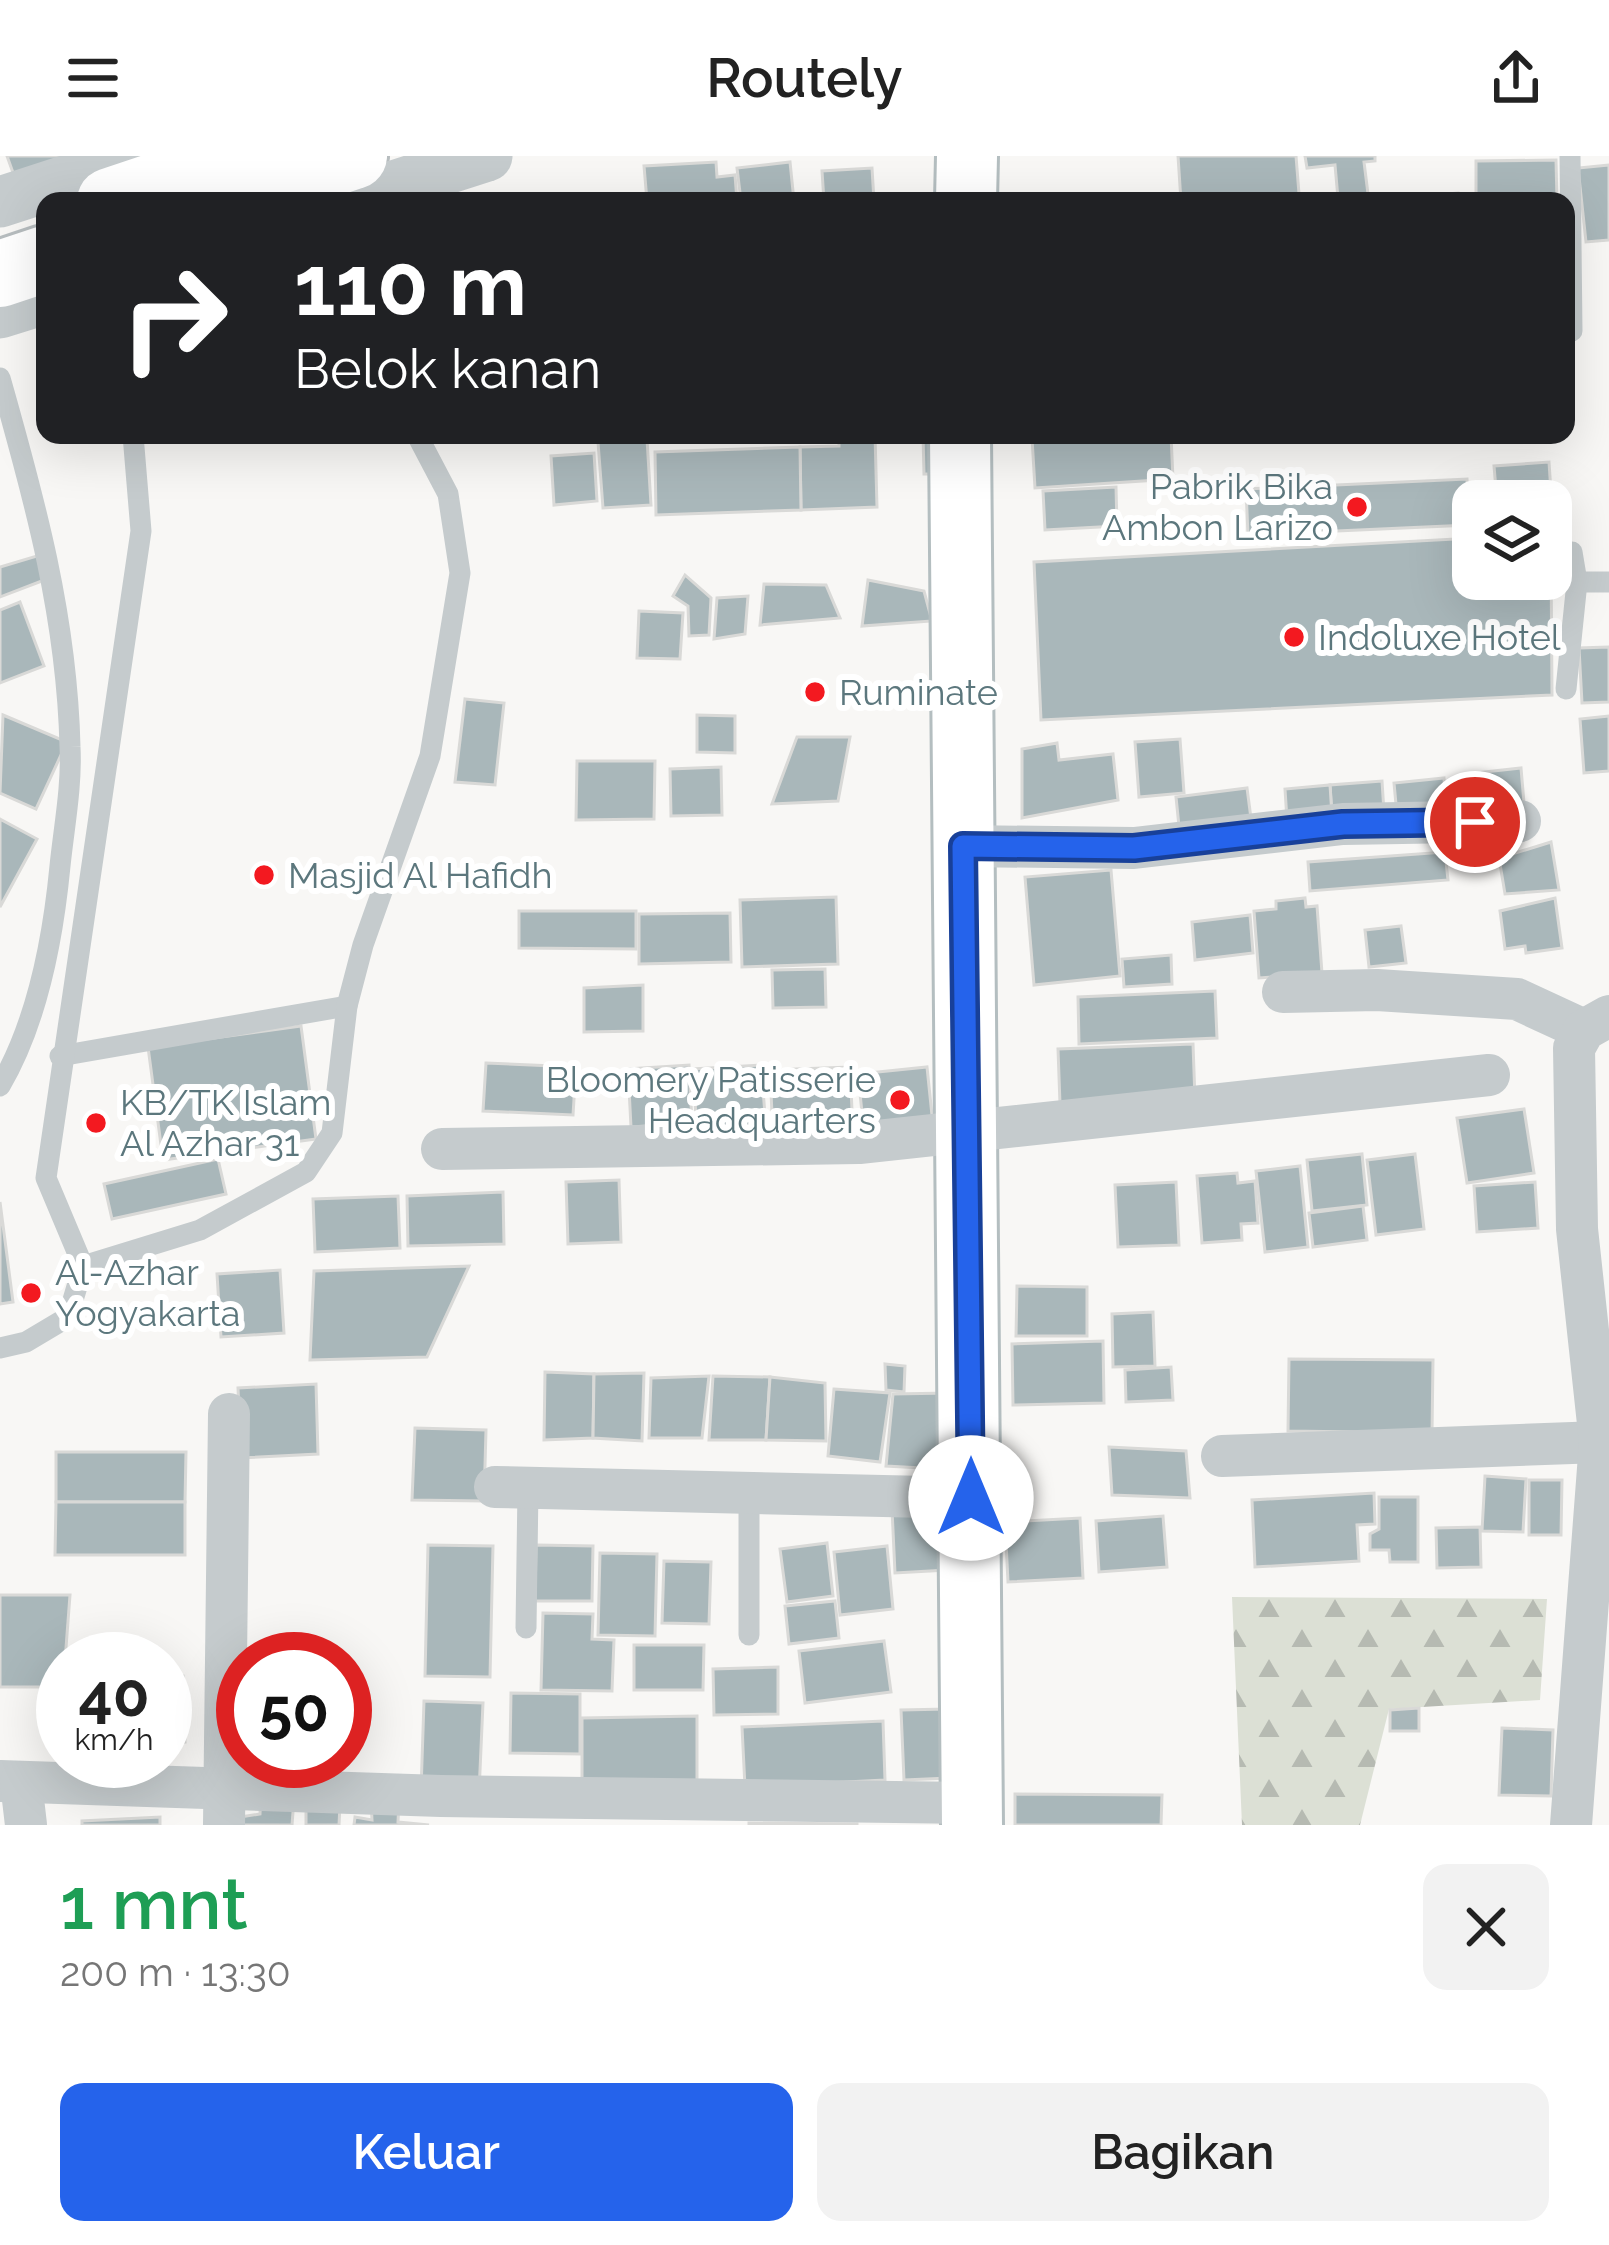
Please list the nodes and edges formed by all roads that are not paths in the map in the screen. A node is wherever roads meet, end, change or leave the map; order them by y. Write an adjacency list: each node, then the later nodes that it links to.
1 (142, 156): 12 (street)
2 (245, 156): 7 (highway)
3 (354, 156): 8 (highway)
4 (487, 156): 9 (street)
5 (968, 156): 10 (main road)
6 (1570, 156): 11 (lane)
7 (137, 192)
8 (246, 192)
9 (374, 192)
10 (966, 192)
11 (1570, 192)
12 (0, 202)
13 (36, 226): 14 (highway)
14 (0, 237)
15 (36, 262): 16 (highway)
16 (0, 274)
17 (36, 302): 18 (street)
18 (0, 314)
19 (2, 394): 34 (lane)
20 (135, 444): 32 (lane)
21 (422, 444): 30 (lane)
22 (960, 444): 28 (main road)
23 (1572, 552): 24 (lane)
24 (1576, 582): 25 (lane); 26 (lane)
25 (1609, 582)
26 (1566, 689)
27 (1520, 821): 28 (street)
28 (963, 846): 35 (main road)
29 (1282, 992): 31 (street)
30 (347, 1006): 32 (lane); 37 (lane)
31 (1596, 1023): 40 (street)
32 (60, 1056): 37 (lane)
33 (1490, 1076): 35 (street)
34 (0, 1086)
35 (969, 1130): 36 (street); 44 (main road)
36 (442, 1149)
37 (83, 1266): 38 (lane)
38 (0, 1348)
39 (229, 1414): 48 (street)
40 (1600, 1442): 41 (street); 52 (street)
41 (1222, 1456)
42 (512, 1488): 43 (street); 45 (lane)
43 (749, 1497): 44 (street); 46 (lane)
44 (971, 1498): 50 (main road)
45 (526, 1628)
46 (748, 1636)
47 (10, 1782): 48 (street); 51 (street)
48 (224, 1806): 49 (street)
49 (440, 1811): 50 (street)
50 (972, 1814)
51 (26, 1825)
52 (1571, 1825)

